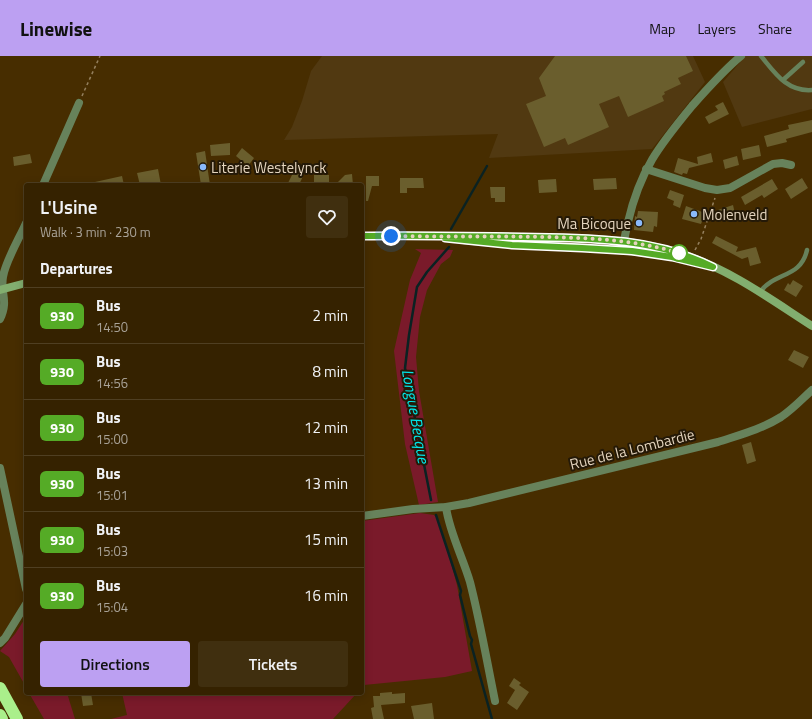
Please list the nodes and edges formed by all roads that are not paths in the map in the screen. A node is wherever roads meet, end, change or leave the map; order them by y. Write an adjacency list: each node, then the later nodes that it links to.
1 (740, 56): 8 (street)
2 (764, 57): 4 (lane)
3 (803, 62): 4 (lane)
4 (783, 80): 5 (lane)
5 (812, 90)
6 (79, 103): 9 (street)
7 (791, 165): 8 (street)
8 (646, 169): 13 (street)
9 (43, 183)
10 (24, 228): 18 (street)
11 (364, 236): 12 (street)
12 (430, 237): 13 (street); 14 (street)
13 (623, 241): 14 (street); 16 (street)
14 (622, 250): 16 (street)
15 (807, 250): 19 (lane)
16 (713, 267): 19 (street)
17 (24, 284): 18 (street)
18 (2, 290): 20 (street)
19 (761, 291): 21 (street)
20 (0, 319)
21 (812, 326)
22 (812, 390): 24 (street, Rue de la Lombardie)
23 (0, 468): 26 (street)
24 (446, 507): 25 (street, Rue de la Lombardie); 30 (street)
25 (364, 516)
26 (24, 581)
27 (24, 607): 28 (street)
28 (0, 644)
29 (0, 688): 33 (highway)
30 (495, 701)
31 (0, 715): 32 (highway)
32 (2, 719)
33 (17, 719)

